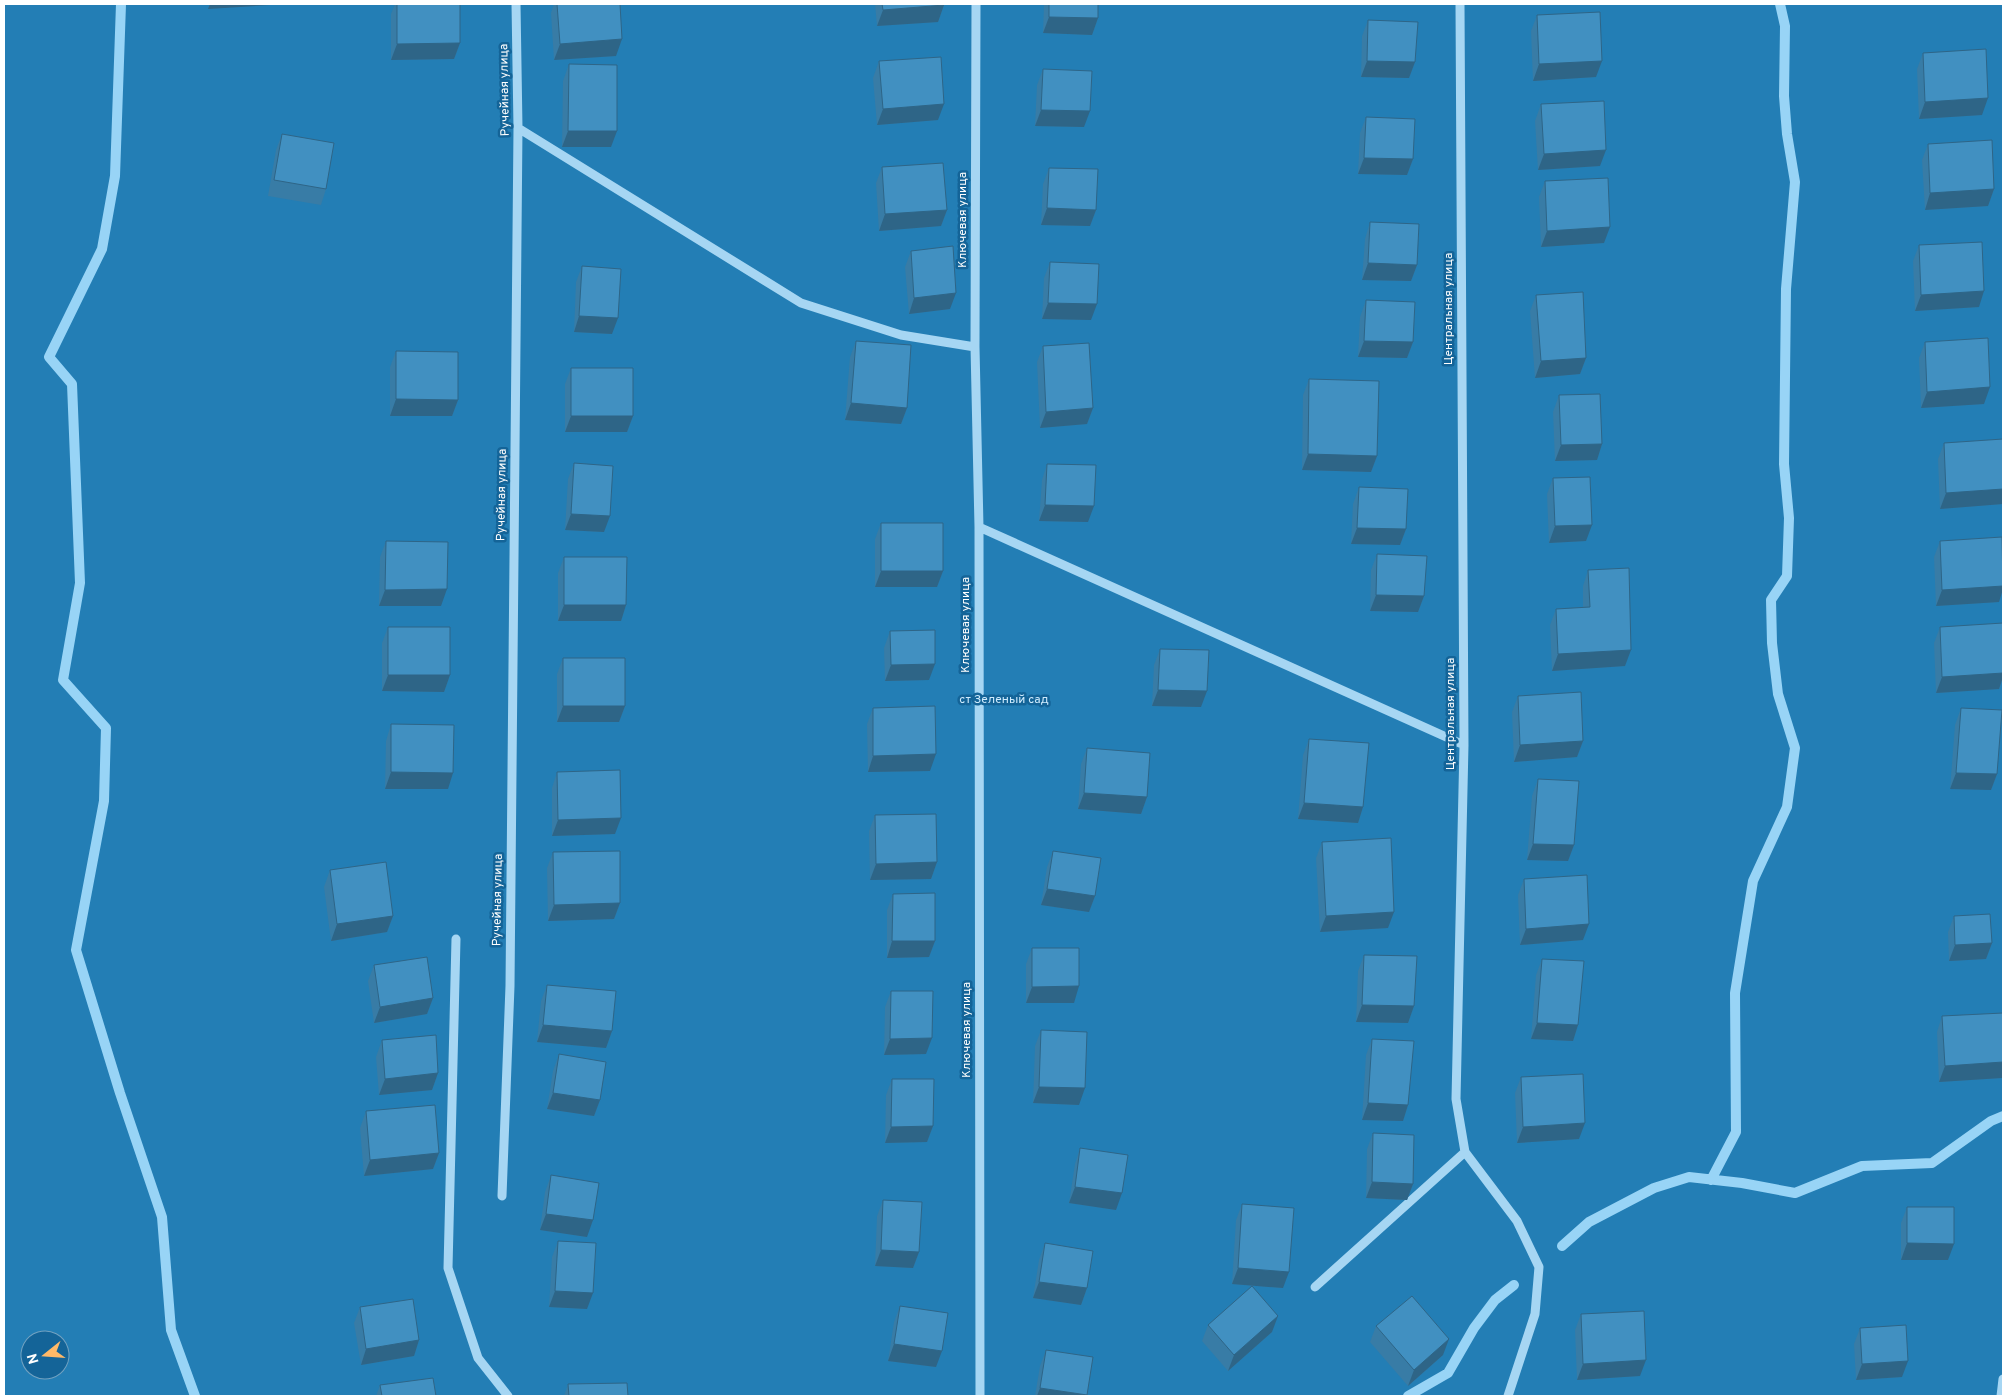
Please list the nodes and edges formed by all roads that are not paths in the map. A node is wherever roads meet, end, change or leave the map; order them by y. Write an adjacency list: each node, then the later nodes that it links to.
1 (516, 4): 4 (street, Ручейная улица)
2 (976, 4): 5 (street, Ключевая улица)
3 (1460, 4): 7 (street, Центральная улица)
4 (518, 128): 5 (street); 10 (street, Ручейная улица)
5 (975, 347): 6 (street, Ключевая улица)
6 (979, 527): 7 (street); 14 (street, Ключевая улица)
7 (1464, 745): 9 (street, Центральная улица)
8 (456, 938): 13 (street)
9 (1465, 1152): 11 (street); 15 (street, Центральная улица)
10 (502, 1196)
11 (1315, 1287)
12 (2003, 1379): 16 (street)
13 (508, 1396)
14 (980, 1396)
15 (1508, 1396)
16 (2000, 1396)

